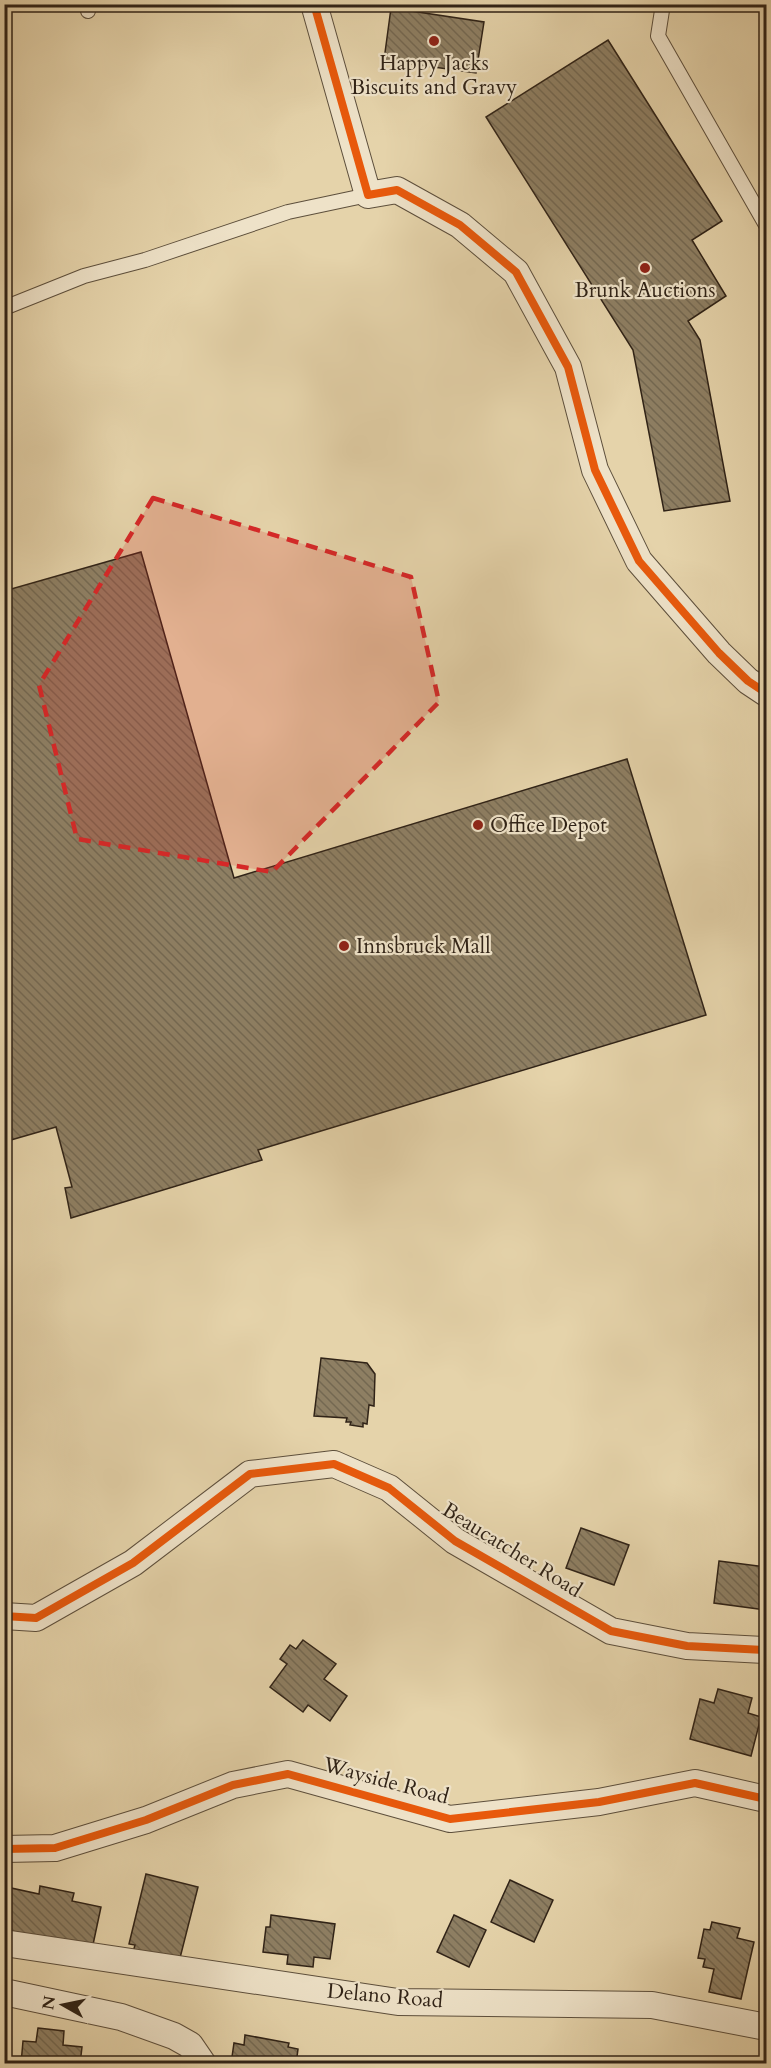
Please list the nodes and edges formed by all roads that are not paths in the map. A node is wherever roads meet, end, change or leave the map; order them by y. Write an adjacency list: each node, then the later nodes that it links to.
1 (314, 4): 3 (street)
2 (663, 4): 4 (lane)
3 (368, 195): 5 (lane); 6 (street)
4 (766, 225)
5 (4, 308)
6 (766, 693)
7 (4, 1616): 8 (street, Beaucatcher Road)
8 (766, 1650)
9 (766, 1799): 10 (street, Wayside Road)
10 (4, 1850)
11 (4, 1943): 13 (street, Delano Road)
12 (4, 1992): 14 (street)
13 (766, 2027)
14 (203, 2064)

